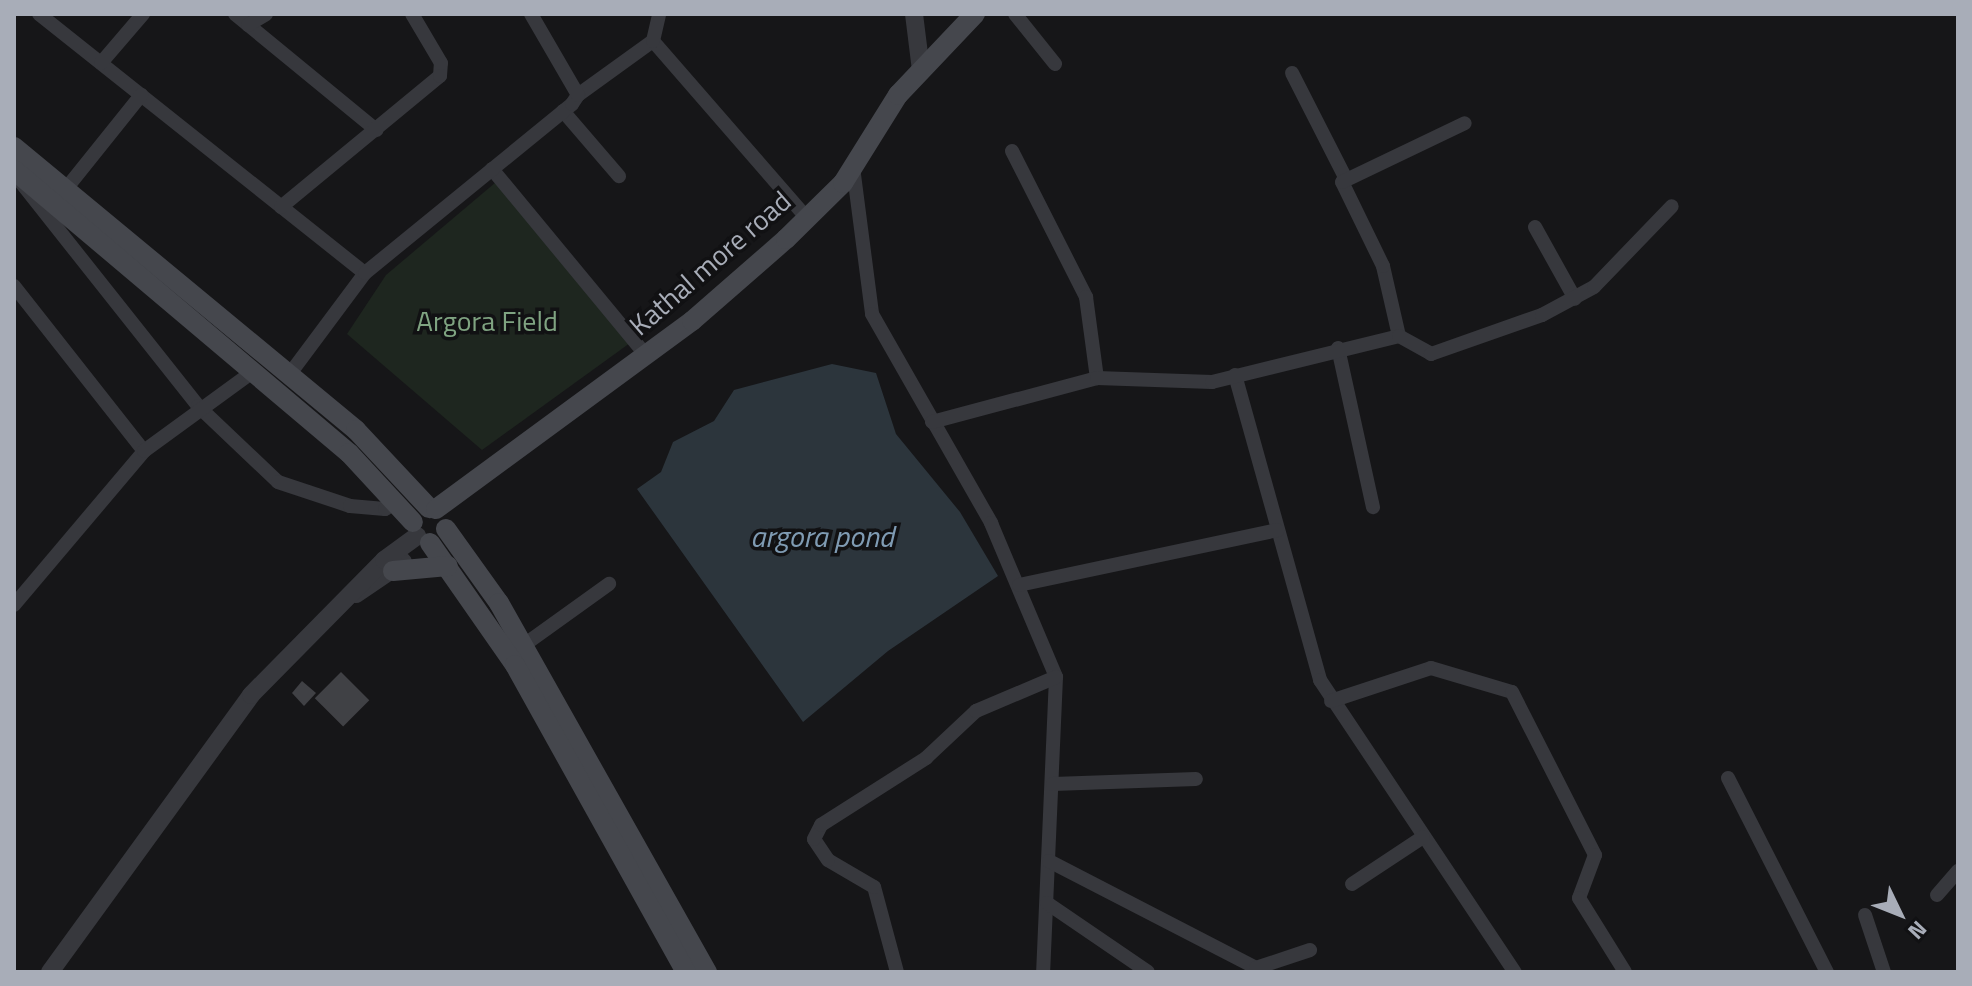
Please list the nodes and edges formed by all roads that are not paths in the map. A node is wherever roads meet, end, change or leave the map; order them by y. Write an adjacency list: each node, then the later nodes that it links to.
1 (39, 14): 13 (street)
2 (143, 14): 13 (street)
3 (235, 14): 11 (street)
4 (266, 14): 11 (street)
5 (412, 14): 21 (street)
6 (531, 14): 18 (street)
7 (659, 14): 12 (street)
8 (914, 14): 15 (street)
9 (975, 14): 15 (main road, Kathal more road)
10 (1015, 14): 14 (street)
11 (248, 25): 21 (street)
12 (653, 41): 18 (street); 32 (street)
13 (101, 63): 17 (street)
14 (1055, 64)
15 (921, 70): 24 (main road, Kathal more road)
16 (1292, 73): 28 (street)
17 (141, 95): 29 (street); 31 (street)
18 (578, 95): 19 (street)
19 (563, 111): 25 (street); 27 (street)
20 (1465, 123): 28 (street)
21 (376, 130): 31 (street)
22 (14, 147): 29 (main road)
23 (1012, 151): 43 (street)
24 (853, 167): 32 (main road, Kathal more road); 45 (street)
25 (492, 169): 34 (street); 39 (street)
26 (14, 171): 40 (main road); 44 (street)
27 (619, 176)
28 (1345, 177): 37 (street)
29 (65, 190): 41 (main road)
30 (1672, 206): 36 (street)
31 (281, 207): 34 (street)
32 (807, 218): 39 (main road, Kathal more road)
33 (1535, 227): 36 (street)
34 (365, 273): 41 (street)
35 (14, 286): 46 (street)
36 (1575, 299): 37 (street)
37 (1399, 336): 38 (street)
38 (1338, 348): 42 (street); 48 (street)
39 (646, 355): 49 (main road, Kathal more road)
40 (251, 373): 44 (street); 47 (main road)
41 (289, 375): 49 (main road)
42 (1235, 375): 43 (street); 51 (street)
43 (1097, 378): 45 (street)
44 (198, 406): 46 (street); 47 (street)
45 (932, 422): 56 (street)
46 (144, 451): 58 (street)
47 (396, 502): 52 (main road)
48 (1373, 507)
49 (432, 509): 50 (main road); 52 (main road, Kathal more road)
50 (446, 529): 52 (main road); 59 (main road)
51 (1277, 530): 56 (street); 61 (street)
52 (421, 536): 53 (main road); 54 (street); 57 (street)
53 (448, 566): 54 (main road); 74 (main road)
54 (393, 571): 57 (street)
55 (609, 584): 59 (street)
56 (1019, 585): 60 (street)
57 (356, 594): 73 (street)
58 (14, 605)
59 (524, 645): 75 (main road)
60 (1056, 677): 64 (street); 76 (street)
61 (1331, 701): 65 (street); 80 (street)
62 (1728, 778): 81 (street)
63 (1196, 779): 64 (street)
64 (1053, 784): 66 (street)
65 (1423, 837): 68 (street); 79 (street)
66 (1049, 861): 70 (street); 72 (street)
67 (1958, 871): 69 (street)
68 (1352, 884)
69 (1937, 895)
70 (1047, 903): 77 (street); 78 (street)
71 (1865, 915): 82 (street)
72 (1310, 950)
73 (50, 972)
74 (686, 972)
75 (707, 972)
76 (897, 972)
77 (1043, 972)
78 (1148, 972)
79 (1515, 972)
80 (1625, 972)
81 (1827, 972)
82 (1884, 972)

